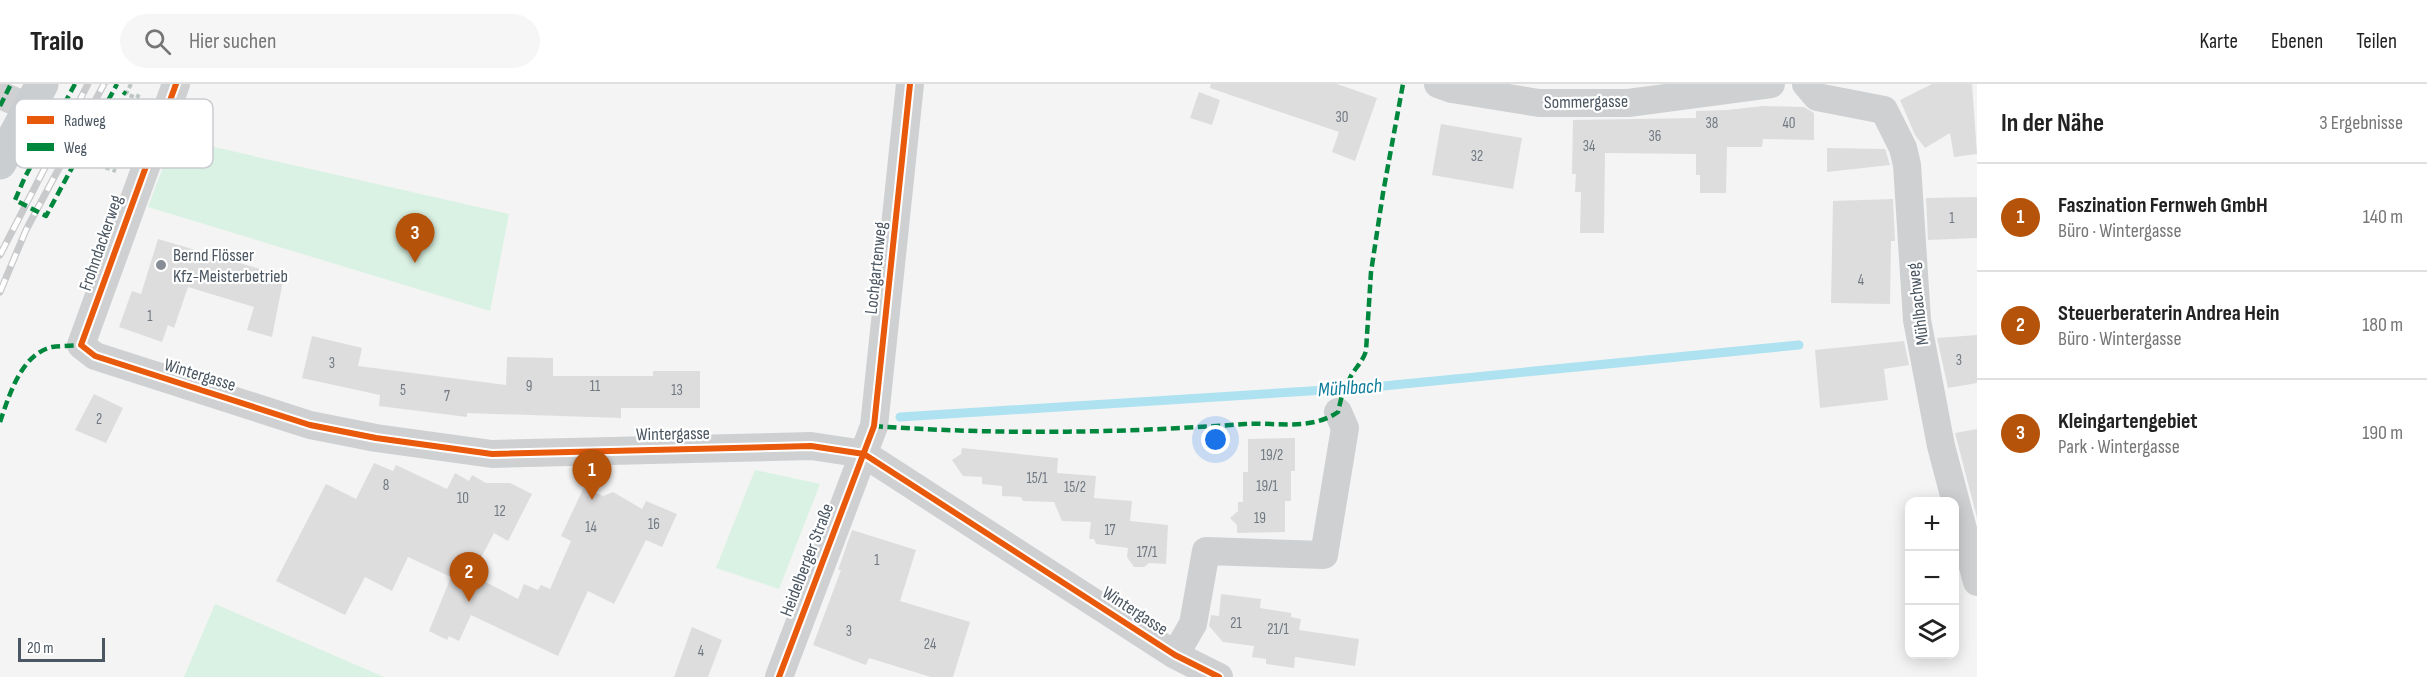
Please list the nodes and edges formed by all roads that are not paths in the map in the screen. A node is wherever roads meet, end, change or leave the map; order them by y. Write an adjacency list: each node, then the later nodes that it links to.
1 (176, 84): 7 (street, Frohndackerweg)
2 (910, 84): 13 (street, Lochgartenweg)
3 (1438, 84): 6 (street, Sommergasse)
4 (1771, 84): 6 (street, Sommergasse)
5 (1806, 84): 14 (street, Mühlbachweg)
6 (1621, 93)
7 (170, 99)
8 (15, 121): 9 (main road)
9 (0, 163)
10 (144, 168): 11 (street, Frohndackerweg)
11 (81, 345): 13 (street, Wintergasse)
12 (1338, 412): 15 (street)
13 (864, 454): 15 (street, Wintergasse); 16 (street, Heidelberger Straße)
14 (1977, 582)
15 (1175, 655): 17 (street, Wintergasse)
16 (779, 677)
17 (1218, 677)

